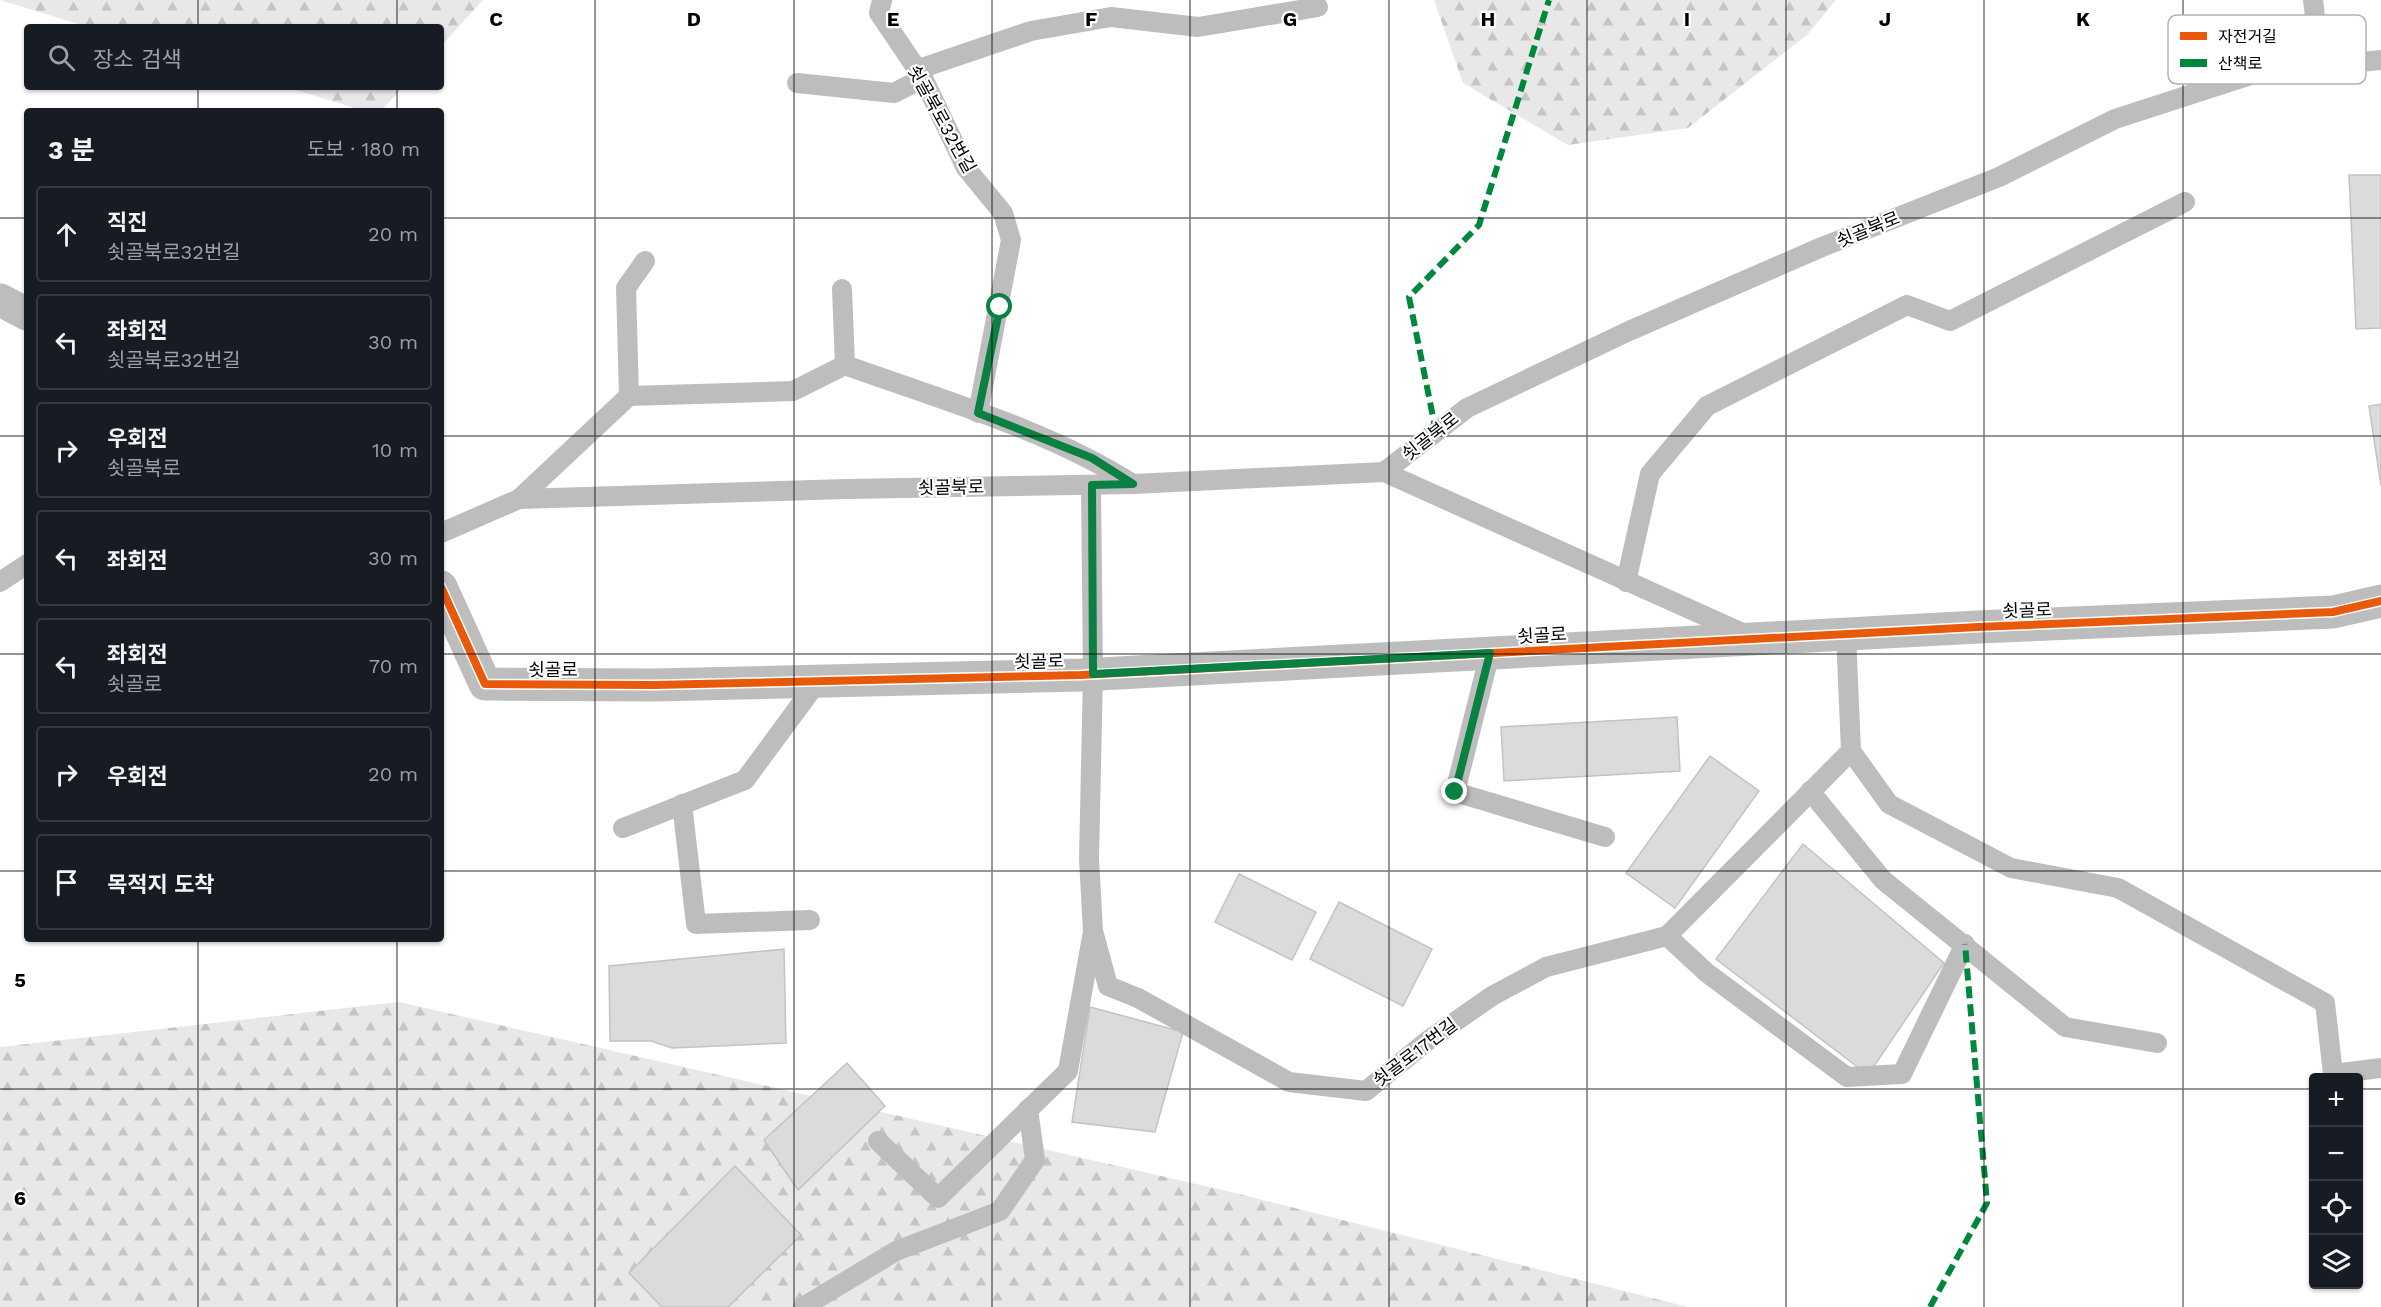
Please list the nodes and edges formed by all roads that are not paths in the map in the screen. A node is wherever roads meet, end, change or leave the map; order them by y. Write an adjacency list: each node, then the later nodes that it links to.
1 (882, 0): 7 (lane, 쇳골북로32번길)
2 (2313, 0): 4 (lane)
3 (1318, 7): 7 (lane)
4 (2315, 15)
5 (2381, 60): 6 (lane, 쇳골북로)
6 (2366, 62)
7 (920, 74): 8 (lane); 17 (lane, 쇳골북로32번길)
8 (797, 83)
9 (2223, 84): 18 (lane, 쇳골북로)
10 (2185, 202): 25 (lane)
11 (645, 261): 16 (lane)
12 (843, 289): 15 (lane)
13 (0, 300): 14 (street)
14 (24, 312)
15 (844, 365): 16 (lane); 17 (lane)
16 (629, 396): 21 (lane, 쇳골북로)
17 (978, 413): 19 (lane)
18 (1384, 472): 19 (lane, 쇳골북로); 25 (lane, 쇳골북로)
19 (1133, 484): 20 (lane, 쇳골북로)
20 (1092, 485): 21 (lane, 쇳골북로); 31 (lane, 쇳골로17번길)
21 (519, 499): 22 (lane, 쇳골북로)
22 (444, 532)
23 (24, 566): 24 (lane)
24 (0, 582)
25 (1626, 582): 29 (lane, 쇳골북로)
26 (444, 594): 32 (street, 쇳골로)
27 (2381, 601): 28 (street, 쇳골로)
28 (1846, 634): 29 (street, 쇳골로); 33 (lane)
29 (1756, 639): 30 (street, 쇳골로)
30 (1490, 653): 31 (street, 쇳골로); 37 (lane)
31 (1093, 674): 32 (street, 쇳골로); 39 (lane, 쇳골로17번길)
32 (818, 681): 35 (lane)
33 (1851, 751): 34 (lane); 43 (lane)
34 (1810, 791): 40 (lane); 41 (lane)
35 (682, 804): 36 (lane); 38 (lane)
36 (622, 828)
37 (1605, 837)
38 (810, 920)
39 (1093, 932): 40 (lane, 쇳골로17번길); 44 (lane)
40 (1667, 936): 41 (lane)
41 (1965, 944): 42 (lane)
42 (2157, 1043)
43 (2381, 1068)
44 (1028, 1109): 45 (lane); 46 (lane)
45 (878, 1141)
46 (803, 1307)

